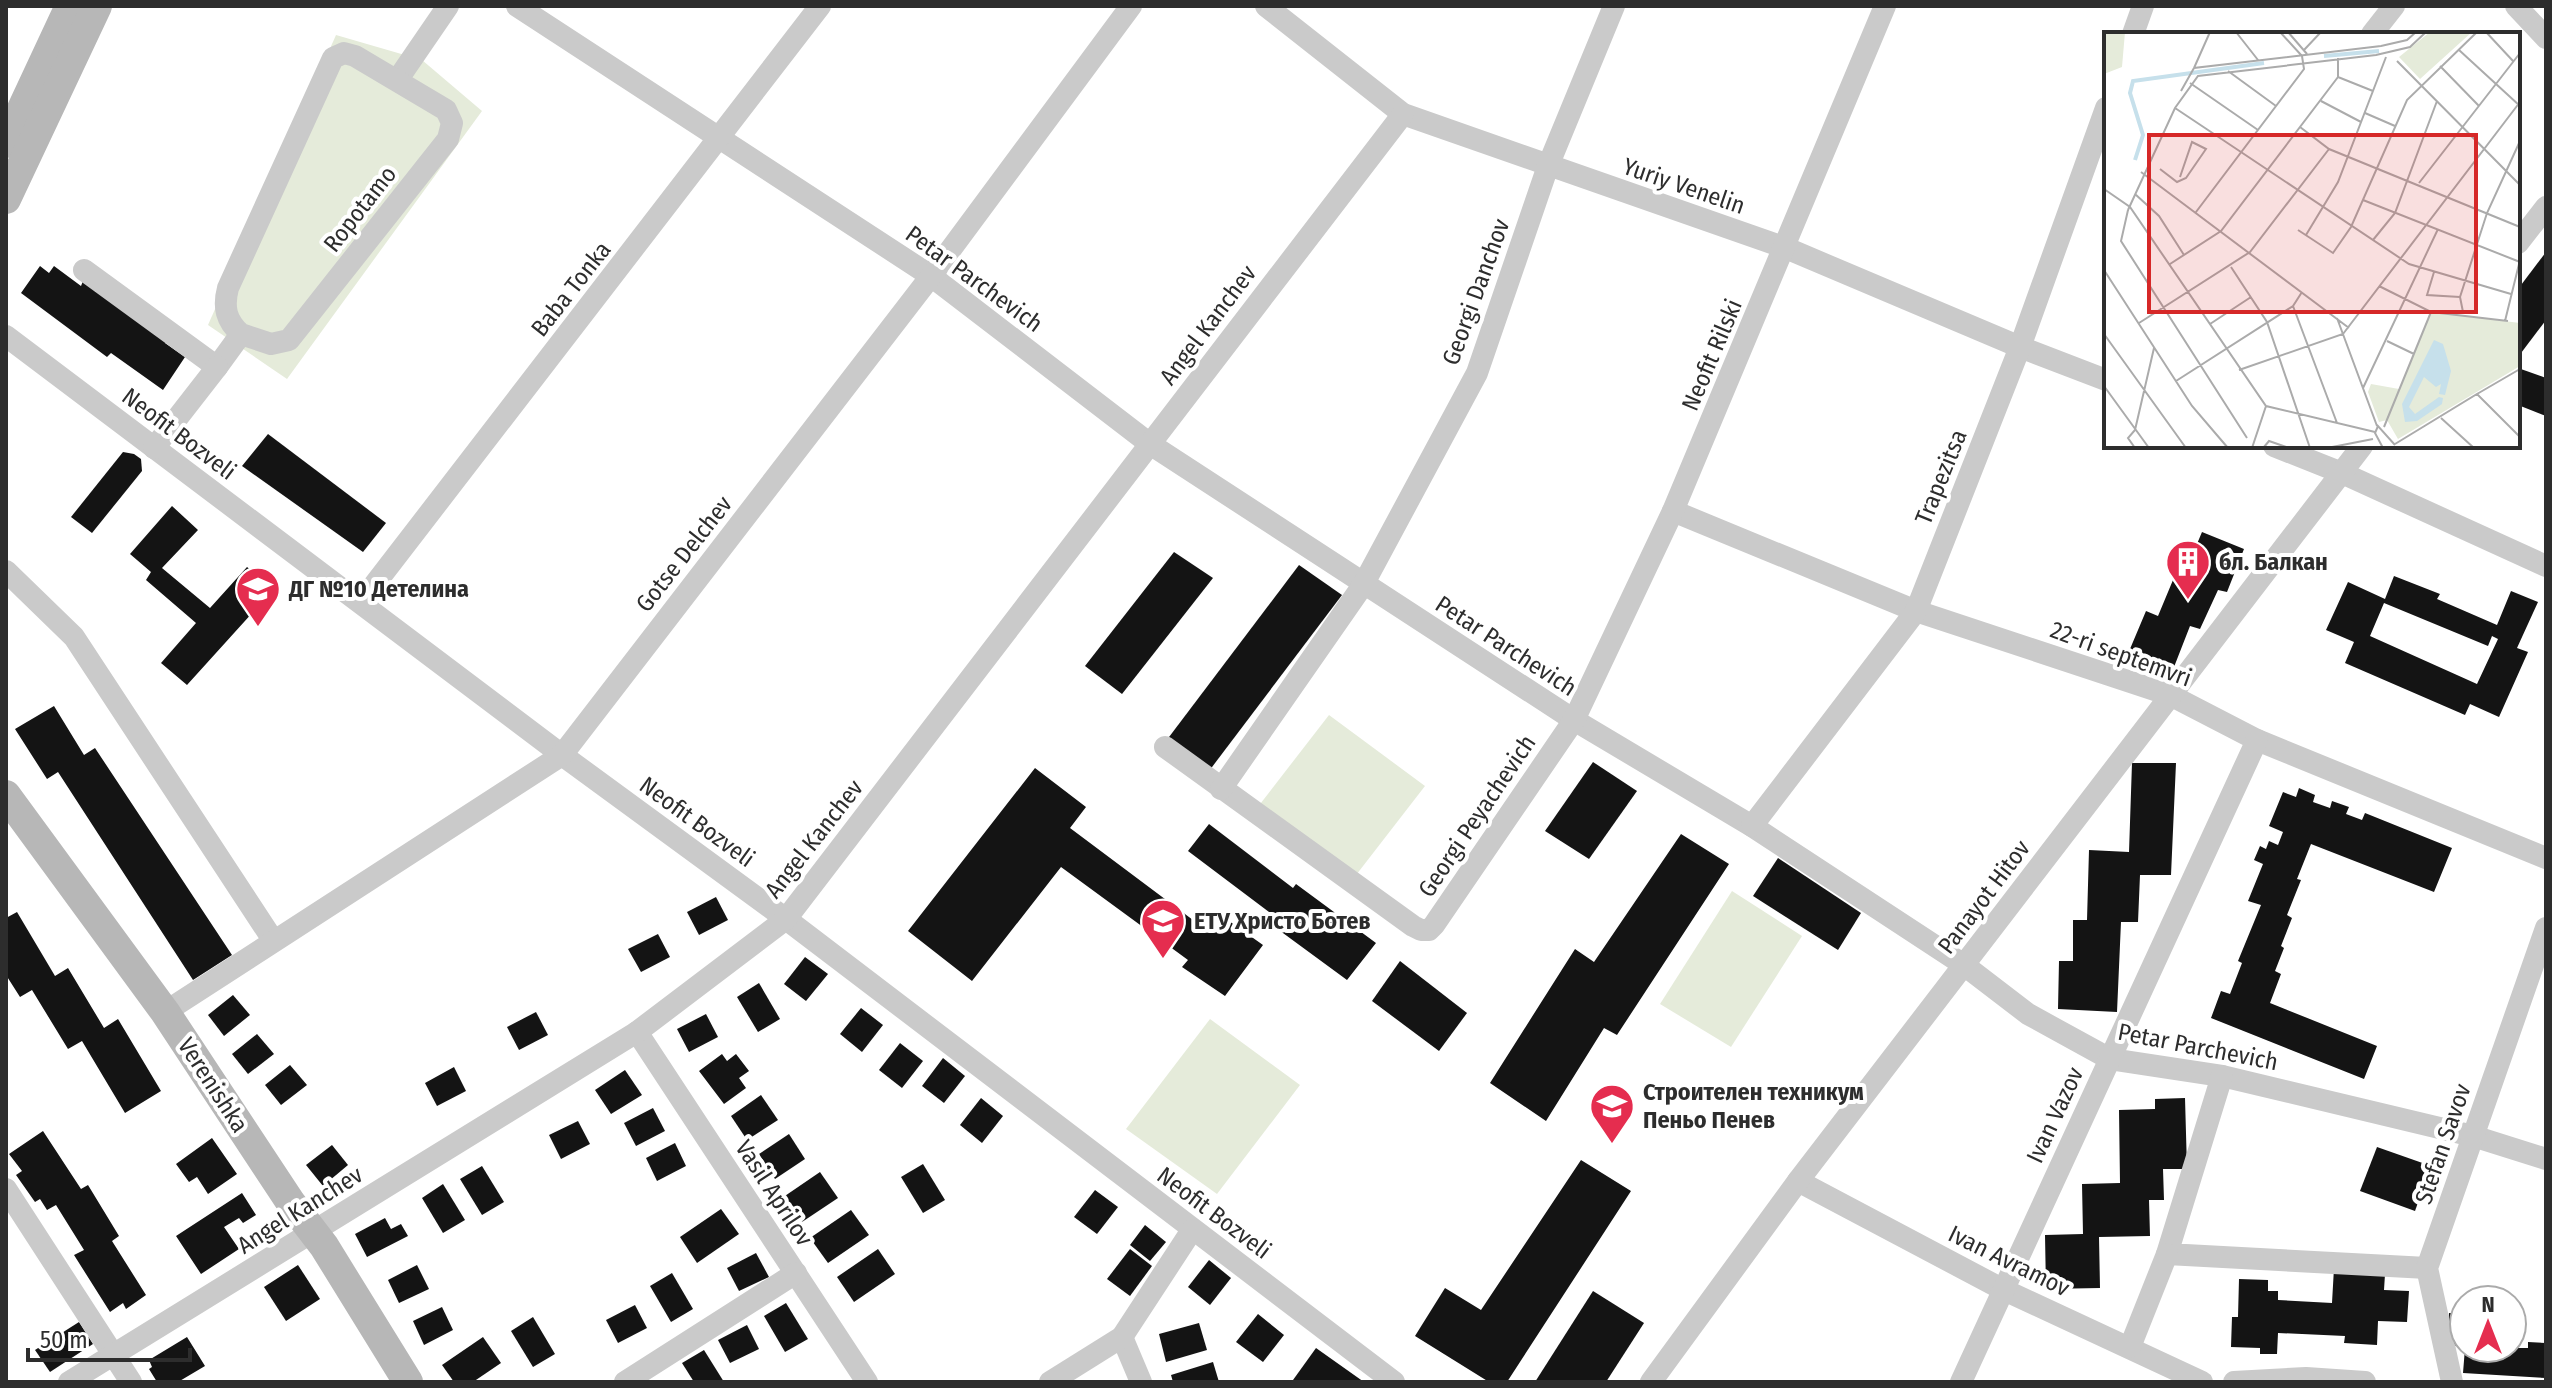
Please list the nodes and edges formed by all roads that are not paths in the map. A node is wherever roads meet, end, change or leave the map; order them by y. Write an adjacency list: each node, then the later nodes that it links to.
1 (70, 6): 20 (main road)
2 (97, 6): 22 (main road)
3 (448, 6): 16 (street)
4 (517, 6): 19 (street, Petar Parchevich)
5 (820, 6): 19 (street, Baba Tonka)
6 (1131, 6): 27 (street, Gotse Delchev)
7 (1266, 6): 17 (street, Yuriy Venelin)
8 (1614, 6): 21 (street, Georgi Danchov)
9 (1885, 6): 25 (street, Neofit Rilski)
10 (2143, 6): 13 (street)
11 (2394, 6): 14 (street)
12 (2516, 6): 15 (street)
13 (2134, 32)
14 (2374, 32)
15 (2546, 38)
16 (398, 79): 28 (street, Ropotamo); 28 (street, Ropotamo)
17 (1403, 114): 21 (street, Yuriy Venelin); 33 (street, Angel Kanchev)
18 (2104, 114): 30 (street, Trapezitsa)
19 (720, 139): 27 (street, Petar Parchevich); 42 (street, Baba Tonka)
20 (6, 143)
21 (1548, 166): 25 (street, Yuriy Venelin); 41 (street, Georgi Danchov)
22 (6, 199)
23 (2546, 207): 24 (street)
24 (2520, 240)
25 (1786, 248): 30 (street, Yuriy Venelin); 38 (street, Neofit Rilski)
26 (84, 270): 31 (street)
27 (931, 276): 33 (street, Petar Parchevich); 48 (street, Gotse Delchev)
28 (241, 334): 31 (street)
29 (6, 336): 34 (street, Neofit Bozveli)
30 (2020, 347): 32 (street, Yuriy Venelin); 43 (street, Trapezitsa)
31 (217, 367): 34 (street)
32 (2104, 378)
33 (1150, 444): 41 (street, Petar Parchevich); 53 (street, Angel Kanchev)
34 (154, 448): 42 (street, Neofit Bozveli)
35 (2279, 448): 37 (street)
36 (2361, 448): 37 (street, Panayot Hitov)
37 (2342, 473): 39 (street); 44 (street, Panayot Hitov)
38 (1673, 511): 43 (street, 22-ri septemvri); 45 (street, Neofit Rilski)
39 (2546, 566)
40 (6, 571): 55 (street)
41 (1363, 585): 45 (street, Petar Parchevich); 49 (street)
42 (361, 602): 48 (street, Neofit Bozveli)
43 (1916, 611): 44 (street, 22-ri septemvri); 51 (street, Trapezitsa)
44 (2170, 695): 46 (street, 22-ri septemvri); 56 (street, Panayot Hitov)
45 (1574, 720): 49 (street, Georgi Peyachevich); 51 (street, Petar Parchevich)
46 (2257, 740): 52 (street, 22-ri septemvri); 59 (street, Ivan Vazov)
47 (1165, 747): 49 (street, Georgi Peyachevich)
48 (562, 755): 53 (street, Neofit Bozveli); 55 (street, Gotse Delchev)
49 (1221, 789)
50 (6, 795): 57 (main road, Verenishka)
51 (1752, 826): 56 (street, Petar Parchevich)
52 (2546, 858)
53 (786, 919): 58 (street, Angel Kanchev); 65 (street, Neofit Bozveli)
54 (2546, 928): 61 (street, Stefan Savov)
55 (273, 940): 57 (street, Gotse Delchev)
56 (1964, 965): 59 (street, Petar Parchevich); 63 (street, Panayot Hitov)
57 (165, 1012): 66 (main road, Verenishka)
58 (637, 1032): 66 (street, Angel Kanchev); 69 (street, Vasil Aprilov)
59 (2110, 1059): 60 (street, Petar Parchevich); 70 (street, Ivan Vazov)
60 (2222, 1076): 61 (street, Petar Parchevich); 67 (street)
61 (2473, 1136): 62 (street, Petar Parchevich); 68 (street, Stefan Savov)
62 (2546, 1159)
63 (1798, 1181): 70 (street, Ivan Avramov); 82 (street, Panayot Hitov)
64 (6, 1189): 73 (street)
65 (1192, 1230): 71 (street); 81 (street, Neofit Bozveli)
66 (311, 1231): 73 (street, Angel Kanchev); 76 (main road, Verenishka)
67 (2167, 1254): 68 (street); 72 (street)
68 (2427, 1268): 87 (street)
69 (796, 1273): 77 (street); 78 (street, Vasil Aprilov)
70 (2002, 1289): 72 (street, Ivan Avramov); 83 (street, Ivan Vazov)
71 (1122, 1337): 79 (street); 80 (street)
72 (2130, 1347): 84 (street, Ivan Avramov)
73 (113, 1355): 74 (street, Angel Kanchev); 75 (street)
74 (69, 1382)
75 (131, 1382)
76 (408, 1382)
77 (625, 1382)
78 (867, 1382)
79 (1050, 1382)
80 (1141, 1382)
81 (1394, 1382)
82 (1651, 1382)
83 (1961, 1382)
84 (2202, 1382)
85 (2234, 1382): 86 (street)
86 (2365, 1382)
87 (2452, 1382)

